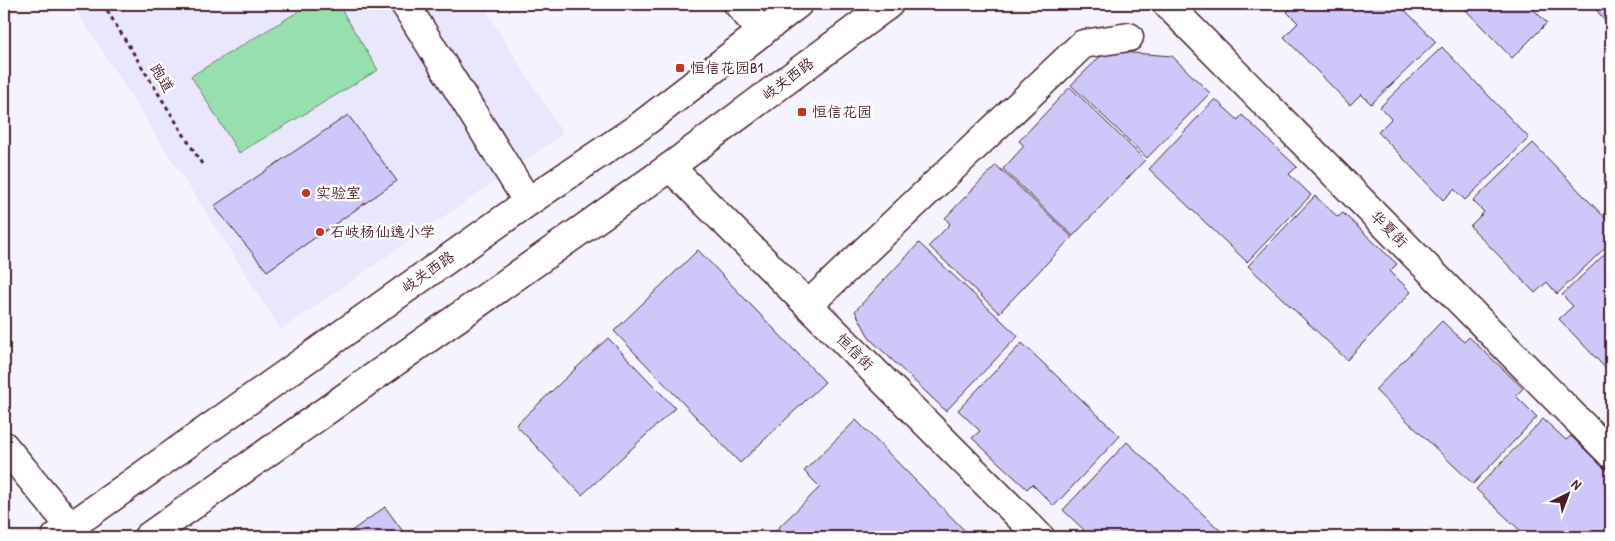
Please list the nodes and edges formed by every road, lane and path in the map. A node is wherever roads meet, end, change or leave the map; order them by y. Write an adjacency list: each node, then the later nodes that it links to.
1 (103, 4): 9 (path, 跑道)
2 (405, 4): 11 (street)
3 (738, 4): 7 (street)
4 (798, 4): 7 (street, 岐关西路)
5 (889, 4): 10 (street, 岐关西路)
6 (1167, 4): 14 (street, 华夏街)
7 (762, 32): 11 (street, 岐关西路)
8 (1130, 37): 12 (street)
9 (202, 164)
10 (670, 167): 12 (street, 恒信街); 16 (street, 岐关西路)
11 (528, 202): 15 (street, 岐关西路)
12 (808, 305): 17 (street, 恒信街)
13 (4, 446): 15 (street)
14 (1611, 454)
15 (63, 532)
16 (148, 537)
17 (1040, 537)

